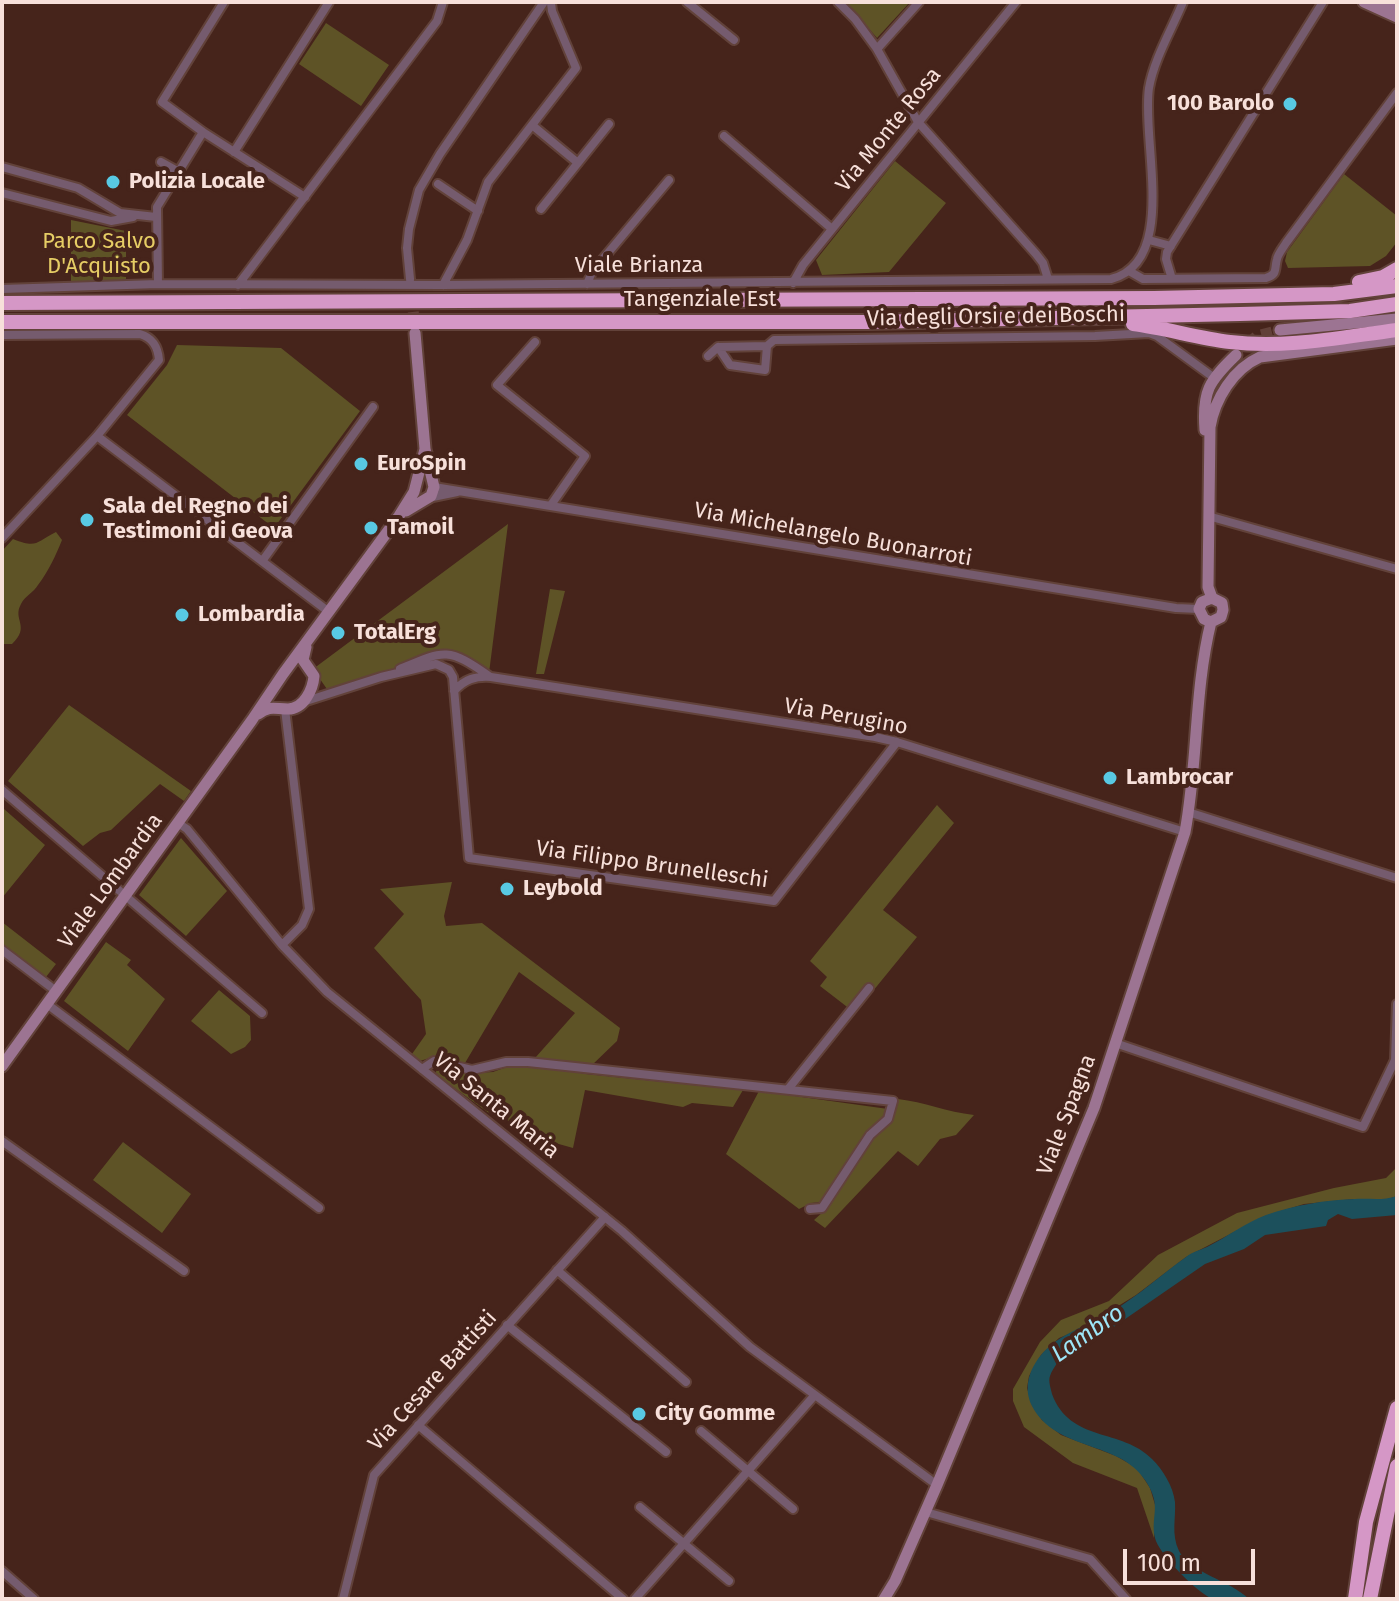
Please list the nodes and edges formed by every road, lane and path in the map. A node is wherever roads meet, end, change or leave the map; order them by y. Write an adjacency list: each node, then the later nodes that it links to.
1 (224, 2): 20 (street)
2 (329, 2): 22 (street)
3 (443, 2): 30 (street)
4 (549, 2): 19 (street); 40 (street)
5 (687, 2): 14 (street)
6 (919, 2): 15 (street)
7 (1016, 2): 17 (street, Via Monte Rosa)
8 (1183, 2): 36 (street)
9 (1323, 2): 37 (street)
10 (1364, 2): 13 (street)
11 (1385, 2): 13 (street)
12 (840, 3): 15 (street)
13 (1396, 13)
14 (734, 40)
15 (877, 49): 17 (street)
16 (1397, 93): 42 (street, Viale Brianza)
17 (918, 122): 35 (street, Via Monte Rosa); 41 (street)
18 (609, 124): 24 (street)
19 (532, 125): 24 (street); 32 (street)
20 (203, 132): 22 (street); 26 (street)
21 (724, 136): 35 (street)
22 (234, 152): 30 (street)
23 (161, 162): 26 (street)
24 (578, 163): 31 (street)
25 (2, 167): 33 (street)
26 (179, 172): 34 (street)
27 (669, 180): 45 (street)
28 (438, 184): 32 (street)
29 (2, 193): 33 (street)
30 (305, 197): 46 (street)
31 (541, 209)
32 (478, 211): 47 (street)
33 (137, 217): 34 (street)
34 (156, 217): 44 (street)
35 (832, 229): 43 (street, Via Monte Rosa)
36 (1149, 240): 37 (street); 39 (street)
37 (1171, 246): 42 (street)
38 (1397, 269): 50 (highway)
39 (1129, 271): 41 (street, Viale Brianza); 42 (street, Viale Brianza)
40 (410, 279)
41 (1048, 279): 43 (street, Viale Brianza)
42 (1172, 279)
43 (793, 283): 45 (street, Viale Brianza)
44 (158, 284): 46 (street, Viale Brianza); 49 (street, Viale Brianza)
45 (587, 284): 47 (street, Viale Brianza)
46 (238, 285): 47 (street, Viale Brianza)
47 (443, 285)
48 (1397, 286): 50 (highway, Tangenziale Est)
49 (2, 289)
50 (1187, 297): 51 (highway, Tangenziale Est)
51 (2, 303)
52 (1397, 304): 55 (highway, Tangenziale Est)
53 (1397, 319): 56 (street)
54 (2, 322): 55 (highway, Tangenziale Est)
55 (868, 322): 57 (highway)
56 (1280, 330)
57 (1397, 330)
58 (415, 333): 71 (street)
59 (2, 335): 69 (street)
60 (1397, 339): 67 (street, Viale Spagna)
61 (535, 342): 72 (street)
62 (767, 346): 63 (street, Via degli Orsi e dei Boschi); 63 (street); 66 (street, Via degli Orsi e dei Boschi)
63 (718, 347): 65 (street)
64 (1236, 355): 66 (street)
65 (708, 356)
66 (1213, 377): 67 (street); 70 (street, Viale Spagna)
67 (1226, 387): 70 (street, Viale Spagna)
68 (373, 407): 75 (street)
69 (97, 436): 74 (street); 75 (street)
70 (1208, 458): 73 (street, Viale Spagna)
71 (425, 489): 72 (street, Via Michelangelo Buonarroti); 79 (street, Viale Lombardia)
72 (551, 505): 78 (street, Via Michelangelo Buonarroti)
73 (1208, 516): 76 (street); 77 (street, Viale Spagna)
74 (2, 538)
75 (263, 560): 79 (street)
76 (1397, 569)
77 (1212, 598): 78 (street); 80 (street, Viale Spagna)
78 (1199, 609): 80 (street)
79 (329, 612): 81 (street, Viale Lombardia)
80 (1211, 622): 95 (street, Viale Spagna)
81 (308, 643): 82 (street, Viale Lombardia); 83 (street, Viale Lombardia)
82 (306, 665): 83 (street); 86 (street)
83 (290, 666): 87 (street, Viale Lombardia)
84 (381, 677): 85 (street, Via Perugino); 88 (street, Via Perugino); 89 (street, Via Perugino)
85 (491, 677): 88 (street, Via Perugino); 93 (street, Via Perugino)
86 (314, 682): 89 (street); 90 (street)
87 (273, 689): 91 (street); 92 (street, Viale Lombardia)
88 (454, 691): 93 (street, Via Filippo Brunelleschi)
89 (329, 693): 90 (street, Via Perugino)
90 (302, 702): 91 (street, Viale Lombardia)
91 (282, 708): 92 (street, Viale Lombardia); 100 (street)
92 (252, 720): 96 (street, Viale Lombardia)
93 (897, 742): 97 (street, Via Perugino)
94 (4, 795): 99 (street)
95 (1188, 812): 97 (street, Viale Spagna); 98 (street)
96 (178, 823): 99 (street, Viale Lombardia); 100 (street, Via Santa Maria)
97 (1185, 832): 107 (street, Viale Spagna)
98 (1397, 878)
99 (126, 895): 103 (street, Viale Lombardia); 106 (street)
100 (282, 945): 110 (street, Via Santa Maria)
101 (2, 950): 103 (street)
102 (869, 988): 111 (street)
103 (56, 991): 104 (street, Viale Lombardia)
104 (47, 1004): 108 (street, Viale Lombardia); 113 (street)
105 (1397, 1004): 107 (street)
106 (262, 1013)
107 (1115, 1043): 127 (street, Viale Spagna)
108 (7, 1050): 109 (street, Viale Lombardia)
109 (2, 1066)
110 (422, 1069): 111 (street); 115 (street, Via Santa Maria)
111 (789, 1088): 114 (street)
112 (2, 1141): 117 (street)
113 (319, 1208)
114 (810, 1209)
115 (605, 1217): 116 (street, Via Cesare Battisti); 120 (street, Via Santa Maria)
116 (557, 1270): 118 (street, Via Cesare Battisti); 119 (street)
117 (184, 1271)
118 (507, 1325): 122 (street, Via Cesare Battisti); 124 (street)
119 (686, 1382)
120 (814, 1396): 126 (street); 127 (street, Via Santa Maria)
121 (1397, 1408): 140 (highway)
122 (418, 1425): 135 (street, Via Cesare Battisti); 136 (street)
123 (701, 1431): 126 (street)
124 (666, 1452)
125 (1397, 1466): 141 (highway)
126 (748, 1471): 129 (street); 131 (street)
127 (937, 1485): 130 (street, Viale Spagna)
128 (640, 1507): 131 (street)
129 (793, 1509)
130 (926, 1512): 138 (street, Viale Spagna); 139 (street)
131 (685, 1544): 133 (street); 137 (street)
132 (2, 1571): 134 (street)
133 (729, 1581)
134 (34, 1599)
135 (343, 1599)
136 (623, 1599)
137 (635, 1599)
138 (884, 1599)
139 (1126, 1599)
140 (1355, 1599)
141 (1370, 1599)

